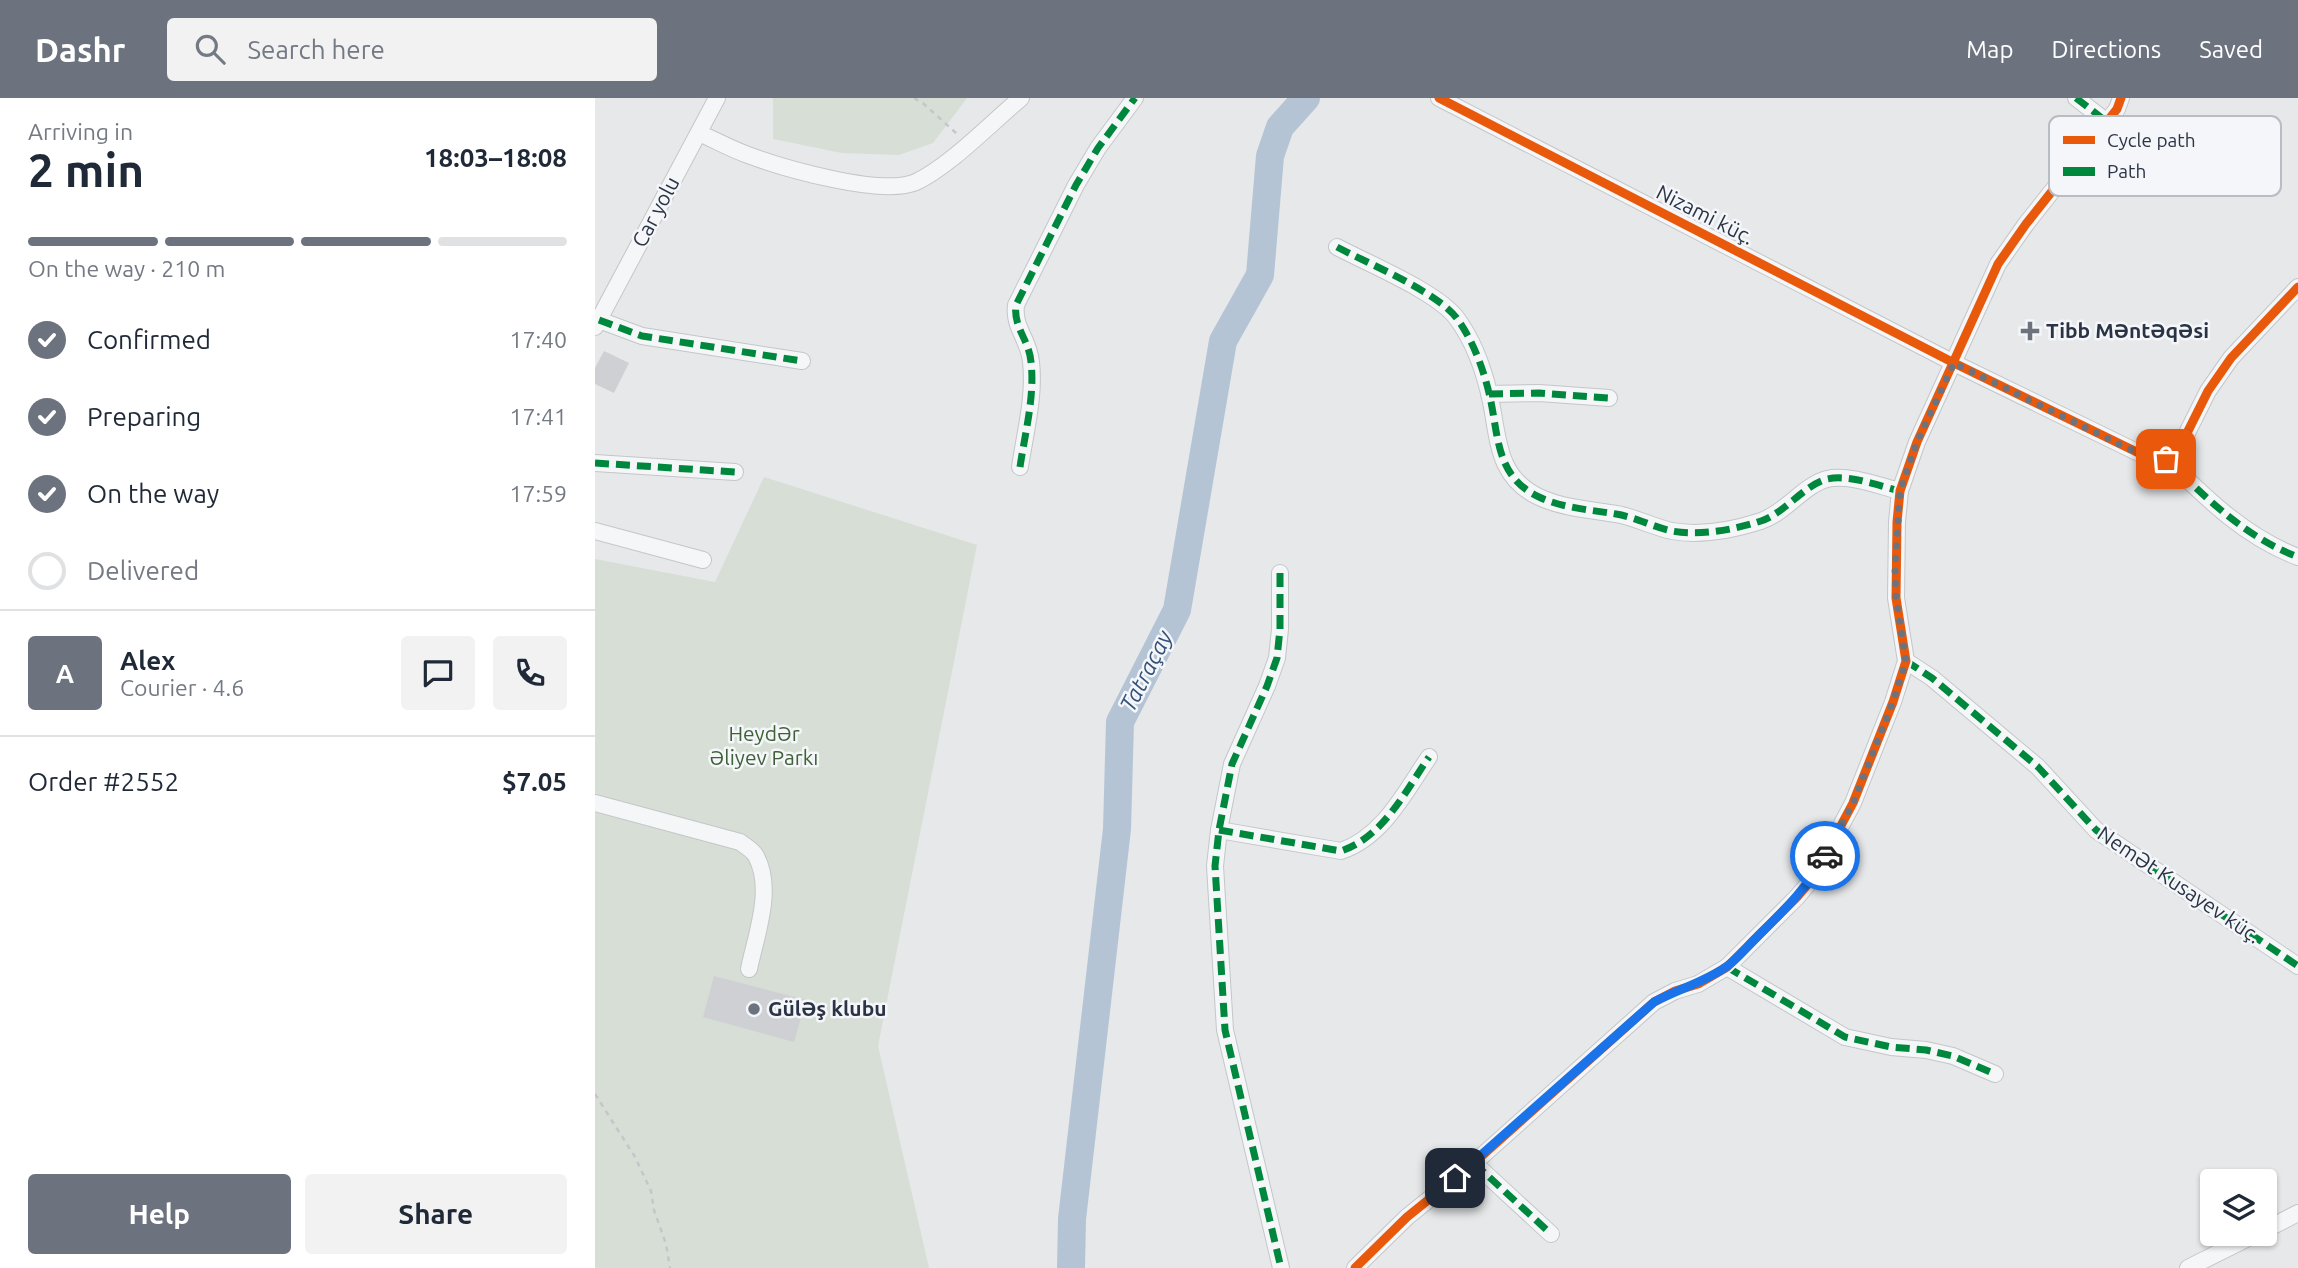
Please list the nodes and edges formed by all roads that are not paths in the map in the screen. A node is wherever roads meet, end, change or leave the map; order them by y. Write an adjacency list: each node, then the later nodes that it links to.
1 (717, 98): 9 (street, Car yolu)
2 (1021, 98): 9 (street)
3 (1135, 98): 20 (street)
4 (1439, 98): 15 (street, Nizami küç.)
5 (2076, 98): 7 (street)
6 (2121, 98): 8 (street)
7 (2099, 116)
8 (2112, 116)
9 (699, 133): 13 (street, Car yolu)
10 (2049, 195): 15 (street)
11 (1337, 247): 16 (street)
12 (2298, 287): 18 (street)
13 (597, 323): 14 (street)
14 (803, 361)
15 (1954, 363): 18 (street, Nizami küç.); 22 (street)
16 (1489, 394): 17 (street); 22 (street)
17 (1609, 398)
18 (2166, 459): 24 (street)
19 (595, 463): 21 (street)
20 (1020, 467)
21 (735, 472)
22 (1900, 491): 27 (street)
23 (595, 531): 25 (street)
24 (2298, 557)
25 (703, 560)
26 (1280, 573): 30 (street)
27 (1906, 662): 31 (street, Nemət Kusayev küç.); 32 (street)
28 (1429, 757): 30 (street)
29 (595, 803): 33 (street)
30 (1219, 830): 40 (street)
31 (2298, 966)
32 (1727, 967): 34 (street); 35 (street)
33 (749, 969)
34 (1996, 1074)
35 (1474, 1163): 38 (street); 41 (street)
36 (2298, 1213): 37 (street)
37 (2277, 1224)
38 (1551, 1234)
39 (2232, 1246): 42 (street)
40 (1281, 1268)
41 (1355, 1268)
42 (2188, 1268)

